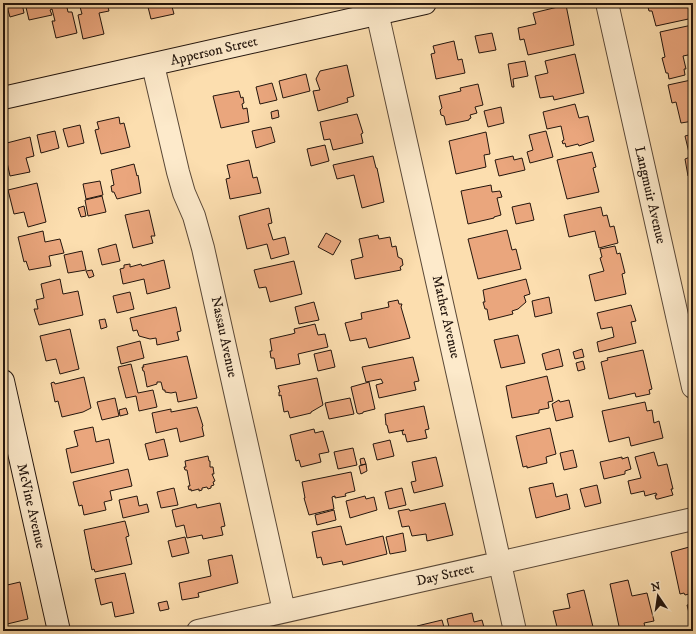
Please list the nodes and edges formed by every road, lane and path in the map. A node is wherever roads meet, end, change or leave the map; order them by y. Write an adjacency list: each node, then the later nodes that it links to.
1 (425, 3): 3 (street, Apperson Street)
2 (607, 3): 7 (street, Langmuir Avenue)
3 (376, 8): 4 (street, Apperson Street); 9 (street, Mather Avenue)
4 (153, 65): 5 (street, Apperson Street); 10 (street, Nassau Avenue)
5 (3, 98)
6 (3, 381): 11 (street, McVine Avenue)
7 (693, 387)
8 (693, 519): 9 (street, Day Street)
9 (500, 563): 10 (street, Day Street); 13 (street, Mather Avenue)
10 (284, 612): 12 (street, Day Street)
11 (59, 631)
12 (198, 631)
13 (515, 631)

